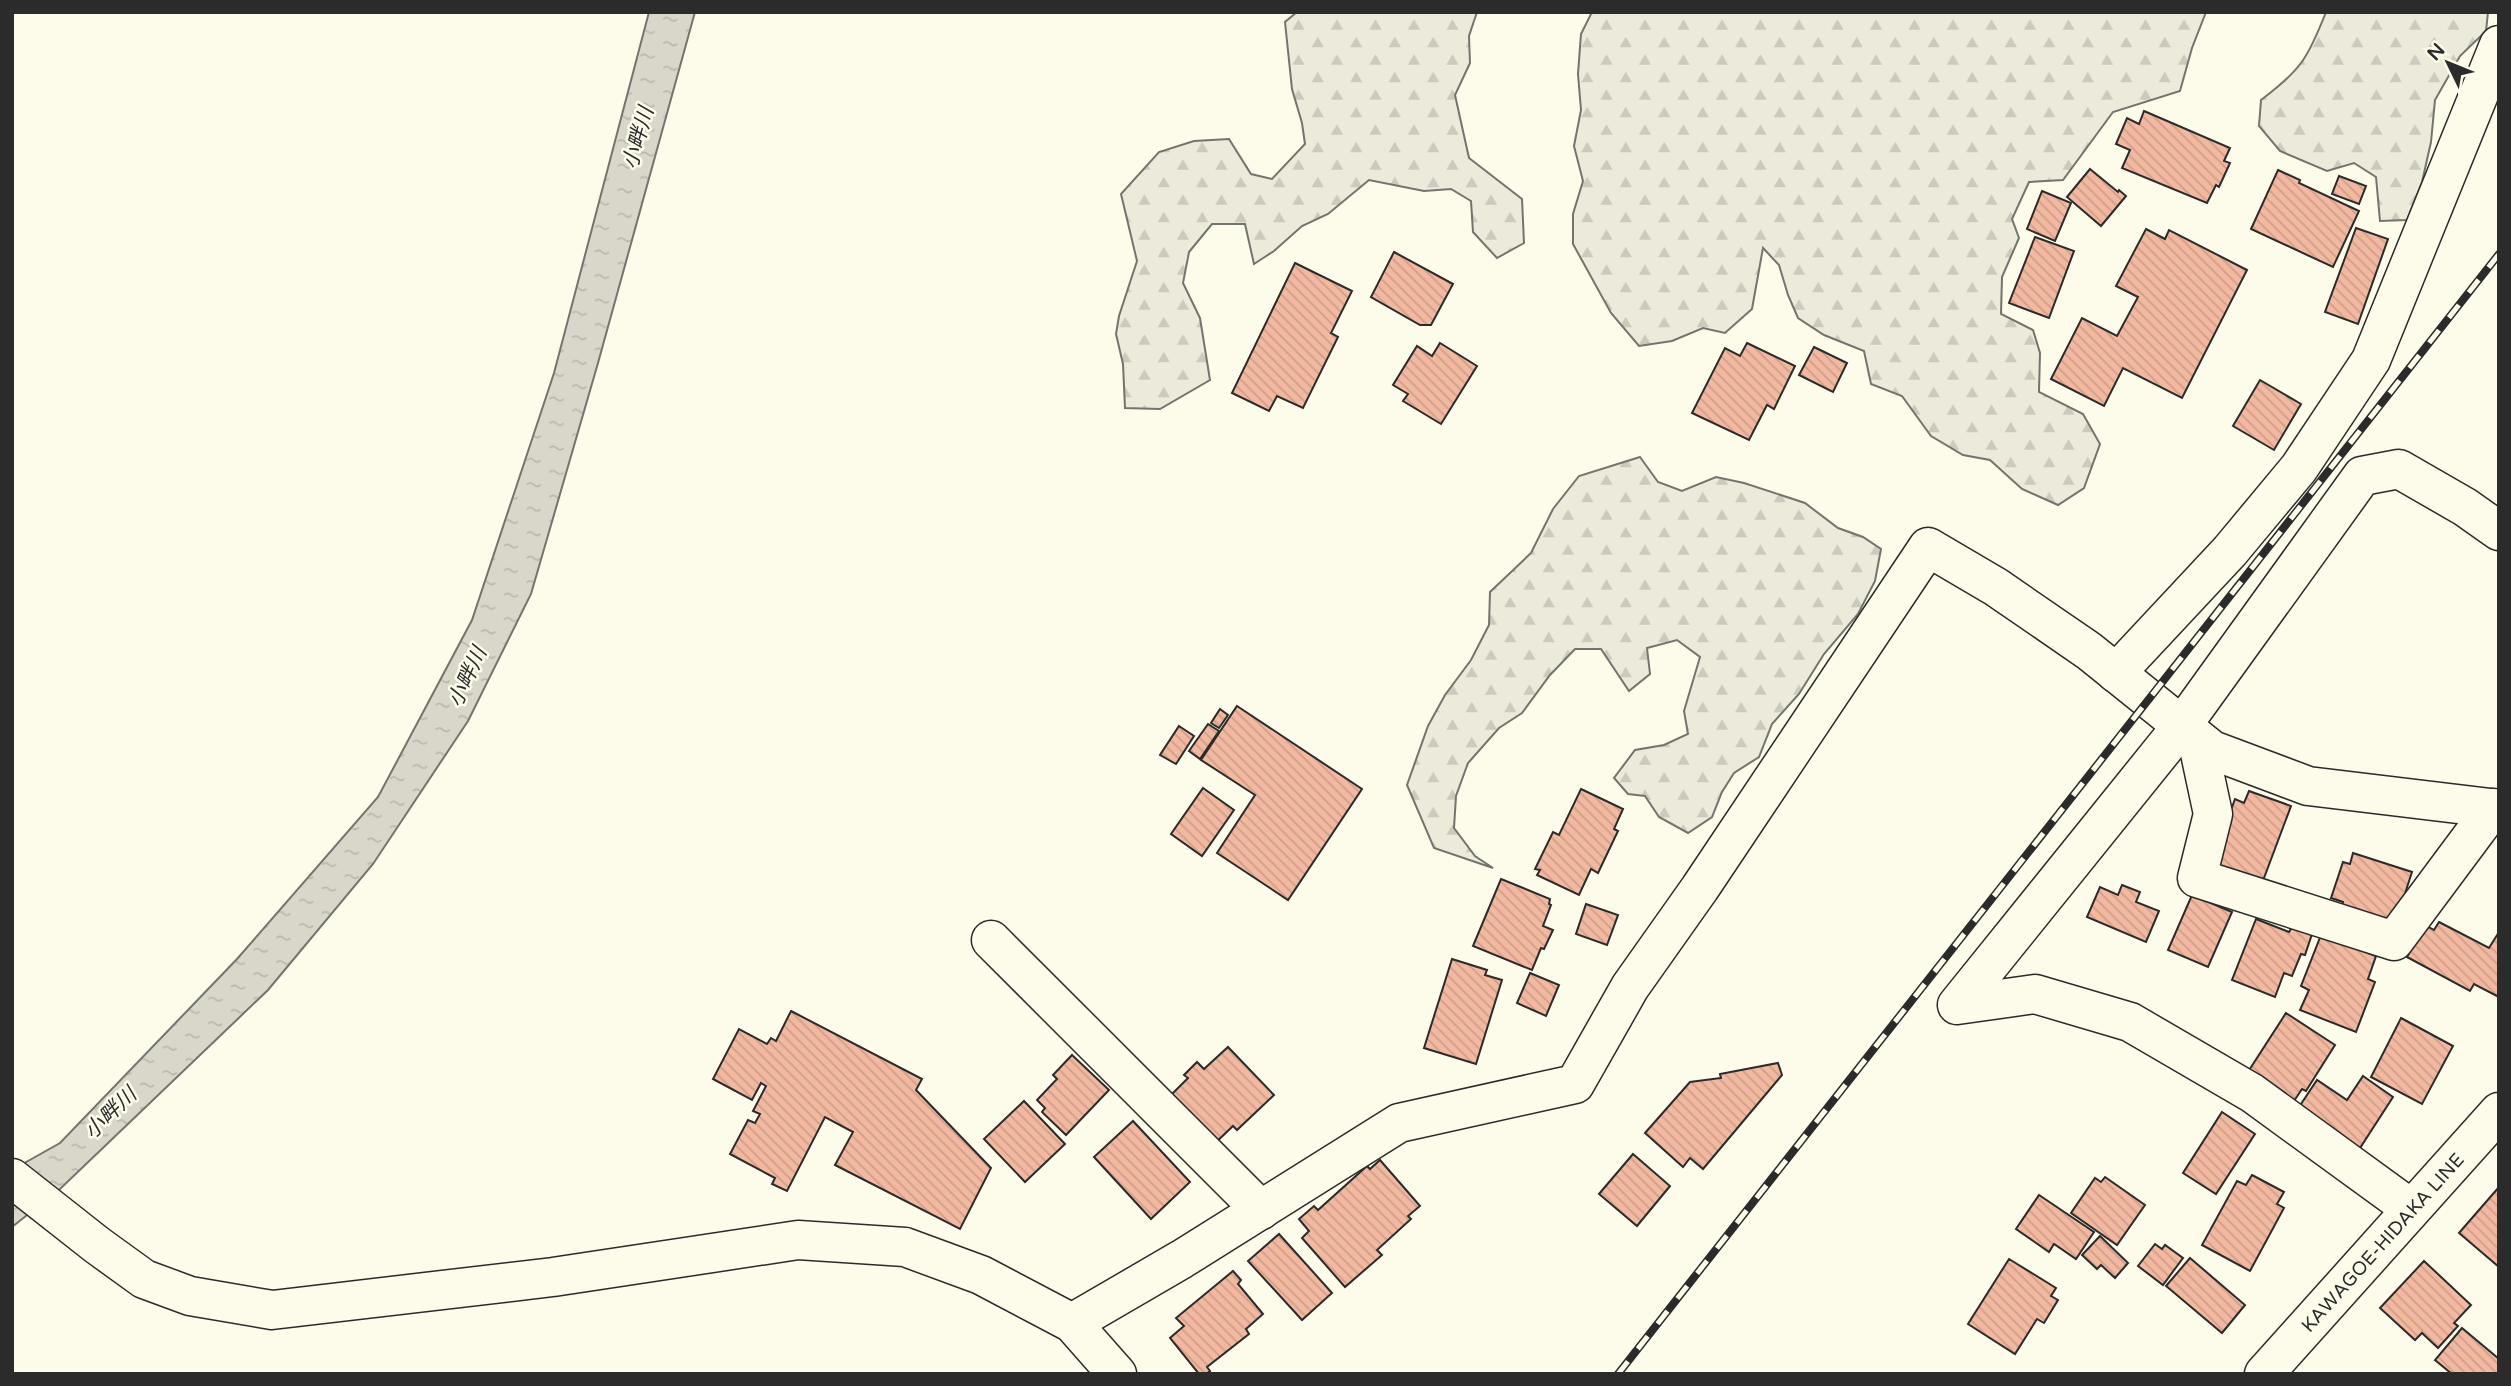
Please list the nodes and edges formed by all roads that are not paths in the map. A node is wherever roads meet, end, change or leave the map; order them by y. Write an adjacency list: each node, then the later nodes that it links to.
1 (2499, 45): 3 (street)
2 (2499, 531): 4 (street)
3 (2116, 673): 4 (street); 10 (street)
4 (2189, 733): 5 (street); 5 (street); 9 (street)
5 (2496, 809)
6 (991, 940): 10 (street)
7 (2499, 1112): 9 (street, KAWAGOE-HIDAKA LINE)
8 (12, 1178): 11 (street)
9 (2410, 1208): 13 (street, KAWAGOE-HIDAKA LINE)
10 (1261, 1210): 11 (street)
11 (1072, 1323): 12 (street)
12 (1118, 1374)
13 (2264, 1374)

